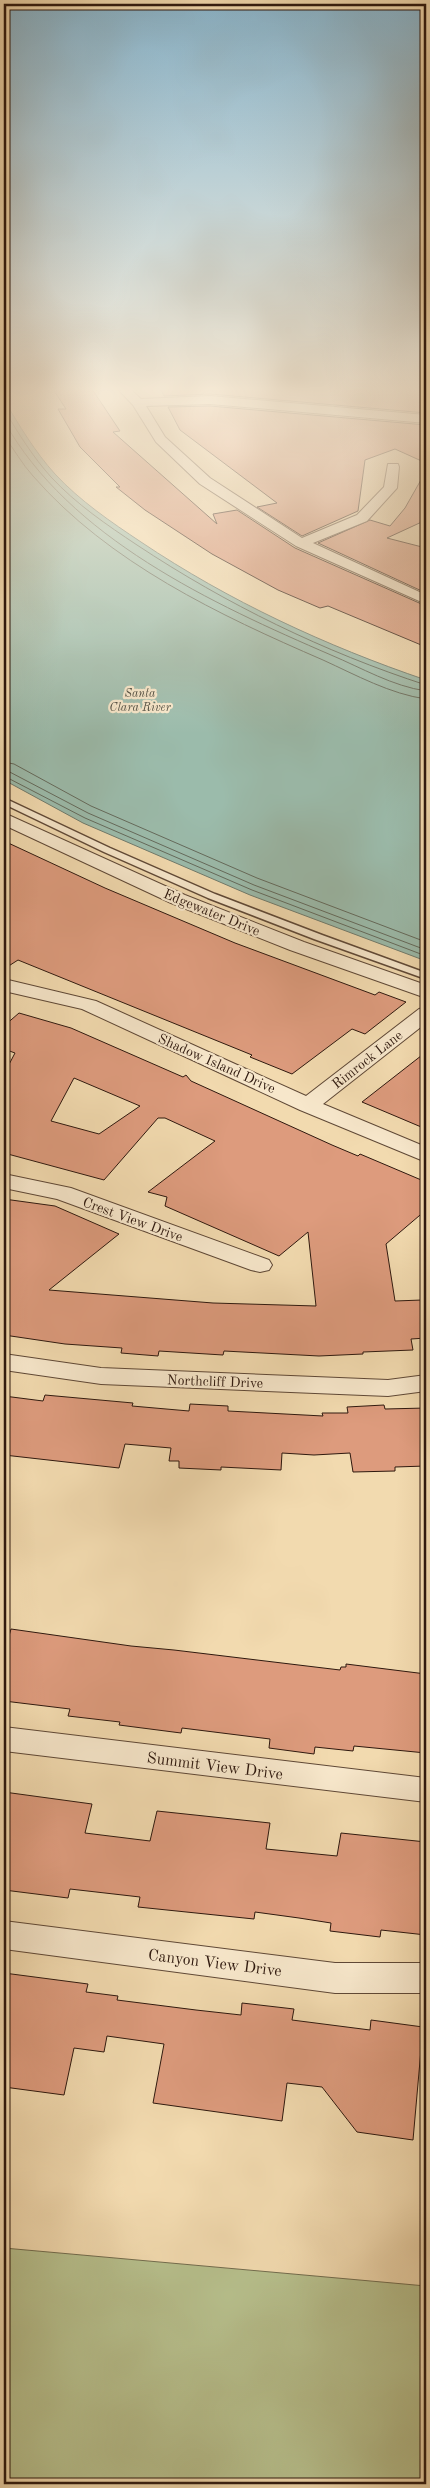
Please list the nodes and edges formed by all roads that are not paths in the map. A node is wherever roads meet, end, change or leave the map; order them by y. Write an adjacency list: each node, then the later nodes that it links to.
1 (237, 502): 3 (street)
2 (377, 502): 3 (street)
3 (301, 543): 4 (street)
4 (426, 600)
5 (4, 801): 7 (lane)
6 (4, 818): 9 (street, Edgewater Drive)
7 (426, 976)
8 (4, 985): 11 (street, Shadow Island Drive)
9 (426, 992)
10 (426, 1013): 11 (street, Rimrock Lane)
11 (308, 1105): 12 (street, Shadow Island Drive)
12 (426, 1155)
13 (4, 1181): 14 (street, Crest View Drive)
14 (260, 1265)
15 (4, 1362): 16 (street, Northcliff Drive)
16 (426, 1382)
17 (4, 1739): 18 (street, Summit View Drive)
18 (426, 1790)
19 (4, 1935): 20 (street, Canyon View Drive)
20 (426, 1978)

